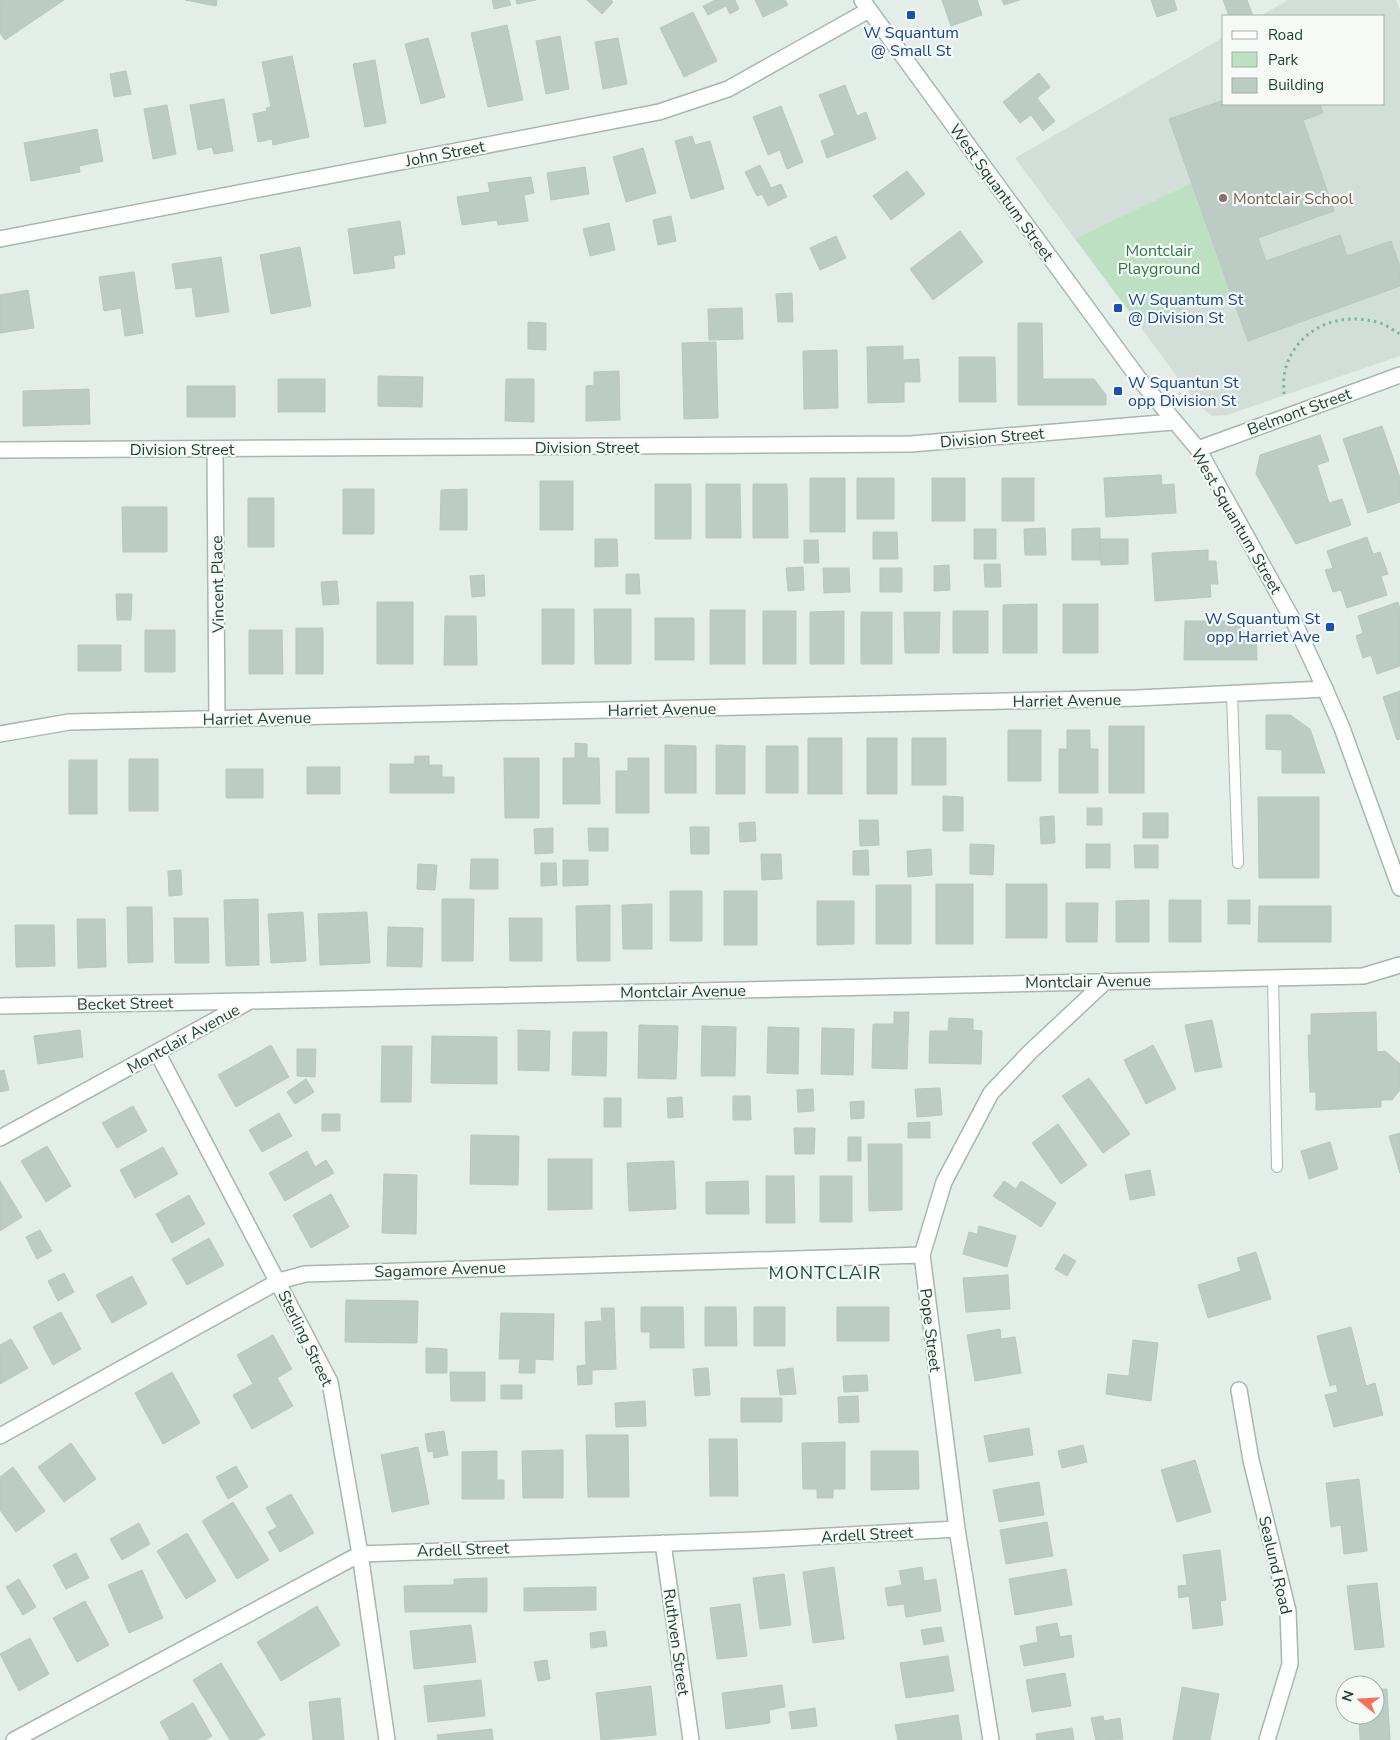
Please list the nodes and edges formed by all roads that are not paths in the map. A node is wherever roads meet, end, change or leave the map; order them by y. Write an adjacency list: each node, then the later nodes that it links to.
1 (866, 5): 2 (street, John Street); 4 (street, West Squantum Street)
2 (0, 239)
3 (1400, 375): 5 (street, Belmont Street)
4 (1173, 422): 5 (street, West Squantum Street); 6 (street, Division Street)
5 (1198, 448): 8 (street, West Squantum Street)
6 (215, 449): 7 (street, Division Street); 10 (street, Vincent Place)
7 (0, 450)
8 (1325, 689): 9 (street, Harriet Avenue); 13 (street, West Squantum Street)
9 (1232, 694): 10 (street, Harriet Avenue); 12 (lane)
10 (217, 719): 11 (street, Harriet Avenue)
11 (0, 734)
12 (1238, 863)
13 (1400, 888)
14 (1400, 966): 15 (street, Montclair Avenue)
15 (1273, 978): 16 (street, Montclair Avenue); 21 (lane)
16 (1106, 981): 17 (street, Montclair Avenue); 22 (street, Pope Street)
17 (250, 1001): 18 (street, Becket Street); 19 (street, Montclair Avenue)
18 (0, 1006)
19 (157, 1052): 20 (street, Montclair Avenue); 23 (street, Sterling Street)
20 (0, 1138)
21 (1277, 1167)
22 (922, 1255): 23 (street, Sagamore Avenue); 26 (street, Pope Street)
23 (279, 1281): 25 (street, Sagamore Avenue); 28 (street, Sterling Street)
24 (1239, 1390): 33 (street, Sealund Road)
25 (0, 1436)
26 (957, 1529): 27 (street, Ardell Street); 32 (street, Pope Street)
27 (662, 1543): 28 (street, Ardell Street); 31 (street, Ruthven Street)
28 (360, 1554): 29 (street, Ardell Street); 30 (street, Sterling Street)
29 (14, 1740)
30 (387, 1740)
31 (691, 1740)
32 (991, 1740)
33 (1267, 1740)

